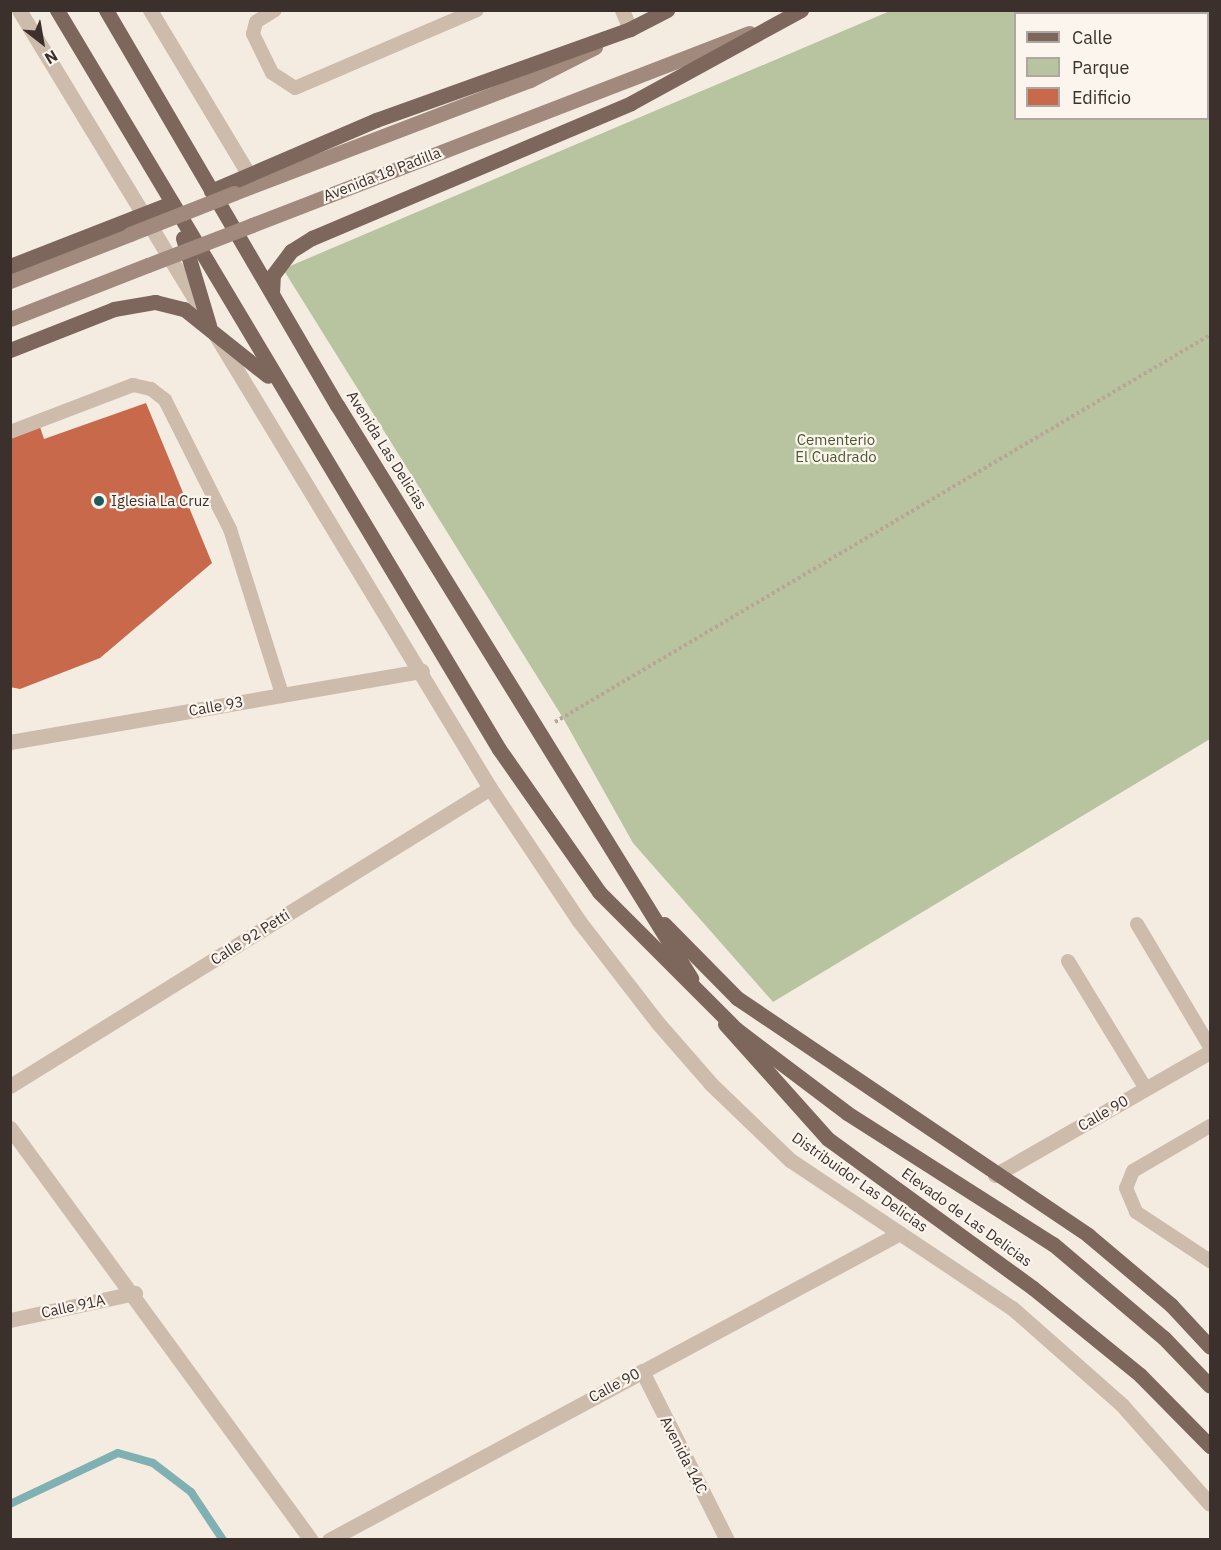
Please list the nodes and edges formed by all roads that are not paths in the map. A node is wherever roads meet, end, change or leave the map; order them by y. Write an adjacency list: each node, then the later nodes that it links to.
1 (19, 10): 15 (street)
2 (57, 10): 14 (main road)
3 (106, 10): 13 (main road, Avenida Las Delicias)
4 (150, 10): 12 (street)
5 (275, 10): 6 (lane)
6 (477, 10)
7 (622, 10): 10 (street)
8 (667, 10): 10 (main road)
9 (801, 10): 11 (main road)
10 (630, 29): 12 (main road); 17 (street, bridge)
11 (755, 31): 18 (main road); 19 (street, Avenida 18 Padilla, bridge)
12 (248, 173): 13 (main road)
13 (211, 191): 18 (main road, Avenida Las Delicias)
14 (172, 203): 15 (main road); 20 (main road); 22 (main road)
15 (145, 214): 16 (main road); 20 (street)
16 (10, 266)
17 (10, 281)
18 (272, 293): 28 (main road, Avenida Las Delicias)
19 (10, 319)
20 (209, 325): 21 (main road); 22 (main road); 24 (street)
21 (10, 350)
22 (283, 391): 43 (main road, Elevado de Las Delicias, bridge)
23 (10, 432): 25 (lane)
24 (422, 671): 25 (street, Calle 93); 27 (street)
25 (282, 694): 26 (street, Calle 93)
26 (10, 742)
27 (490, 788): 32 (street, Calle 92 Petti); 37 (street, Distribuidor Las Delicias)
28 (645, 904): 36 (main road); 44 (main road, Elevado de Las Delicias)
29 (1137, 924): 31 (lane)
30 (1068, 961): 33 (lane)
31 (1210, 1049): 33 (street, Calle 90)
32 (10, 1086)
33 (1146, 1089): 36 (street, Calle 90)
34 (1210, 1125): 38 (lane)
35 (10, 1128): 39 (street)
36 (995, 1175): 41 (main road)
37 (900, 1233): 42 (street, Calle 90); 45 (street, Distribuidor Las Delicias)
38 (1210, 1261)
39 (135, 1293): 40 (street, Calle 91A); 46 (street)
40 (10, 1320)
41 (1210, 1347)
42 (642, 1371): 47 (street, Calle 90); 48 (street, Avenida 14C)
43 (1210, 1386)
44 (1210, 1446)
45 (1210, 1504)
46 (311, 1539)
47 (329, 1539)
48 (727, 1539)

